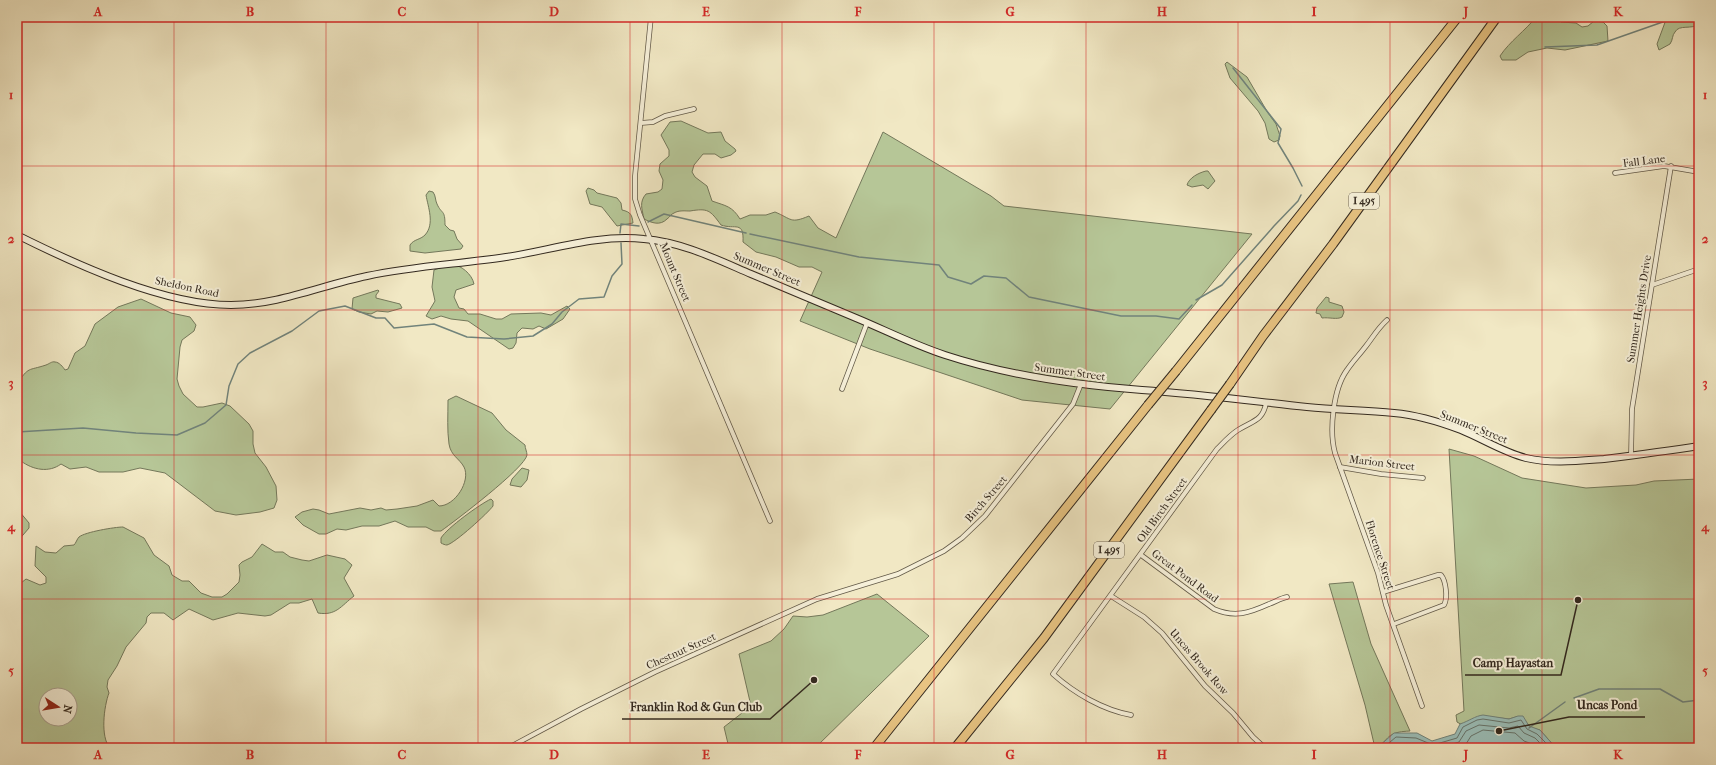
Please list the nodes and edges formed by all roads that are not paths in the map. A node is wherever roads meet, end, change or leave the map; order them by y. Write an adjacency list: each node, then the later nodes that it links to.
1 (651, 17): 5 (street, Mount Street)
2 (1458, 17): 34 (highway, bridge)
3 (1497, 17): 35 (highway, I 495, bridge)
4 (694, 109): 5 (street)
5 (641, 123): 10 (street, Mount Street)
6 (1672, 166): 7 (street, Fall Lane); 8 (street, Fall Lane); 13 (street, Summer Heights Drive)
7 (1699, 172)
8 (1615, 173)
9 (17, 235): 11 (main road, Sheldon Road)
10 (651, 240): 11 (main road, Summer Street); 15 (main road, Summer Street); 24 (street, Mount Street)
11 (454, 262)
12 (1699, 269): 13 (street)
13 (1652, 285): 21 (street, Summer Heights Drive)
14 (1387, 320): 19 (street, Florence Street)
15 (867, 323): 16 (main road, Summer Street); 17 (street)
16 (1081, 384): 18 (main road, Summer Street); 26 (street, Birch Street)
17 (842, 389)
18 (1266, 403): 19 (main road, Summer Street); 25 (street, Old Birch Street)
19 (1335, 409): 21 (main road, Summer Street); 22 (street, Florence Street)
20 (1699, 446): 21 (main road, Summer Street)
21 (1631, 456)
22 (1340, 467): 23 (street, Marion Street); 27 (street, Florence Street)
23 (1422, 478)
24 (770, 521)
25 (1141, 554): 28 (street, Old Birch Street); 29 (street, Great Pond Road)
26 (868, 584): 33 (street, Chestnut Street)
27 (1383, 592): 30 (street, Florence Street); 30 (street)
28 (1111, 596): 32 (street, Old Birch Street); 36 (street, Uncas Brook Row)
29 (1287, 598)
30 (1394, 624): 31 (street, Florence Street)
31 (1422, 706)
32 (1131, 715)
33 (508, 748)
34 (874, 748)
35 (955, 748)
36 (1265, 748)

